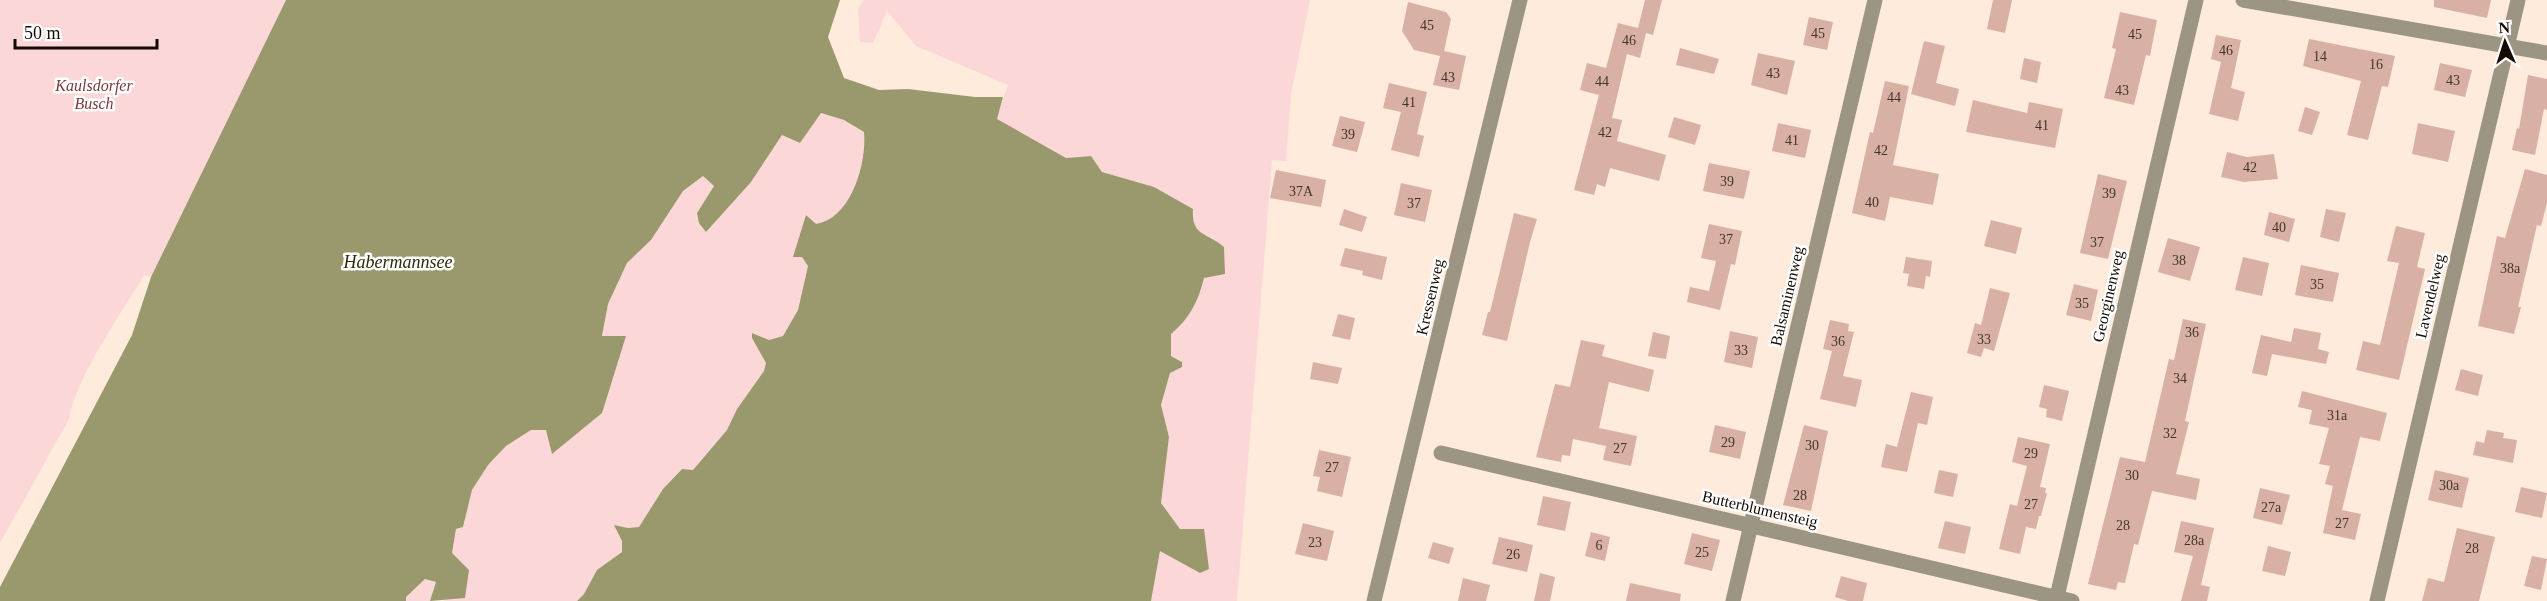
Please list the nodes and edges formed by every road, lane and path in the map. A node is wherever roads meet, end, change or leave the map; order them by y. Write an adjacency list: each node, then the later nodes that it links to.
1 (1520, 0): 11 (street, Kressenweg)
2 (1875, 0): 9 (street, Balsaminenweg)
3 (2196, 0): 10 (street, Georginenweg)
4 (2242, 0): 6 (street)
5 (2518, 0): 6 (street, Lavendelweg)
6 (2507, 46): 7 (street); 13 (street, Lavendelweg)
7 (2547, 53)
8 (1441, 453): 9 (street, Butterblumensteig)
9 (1751, 525): 10 (street, Butterblumensteig); 12 (street, Balsaminenweg)
10 (2062, 600)
11 (1374, 601)
12 (1733, 601)
13 (2377, 601)

